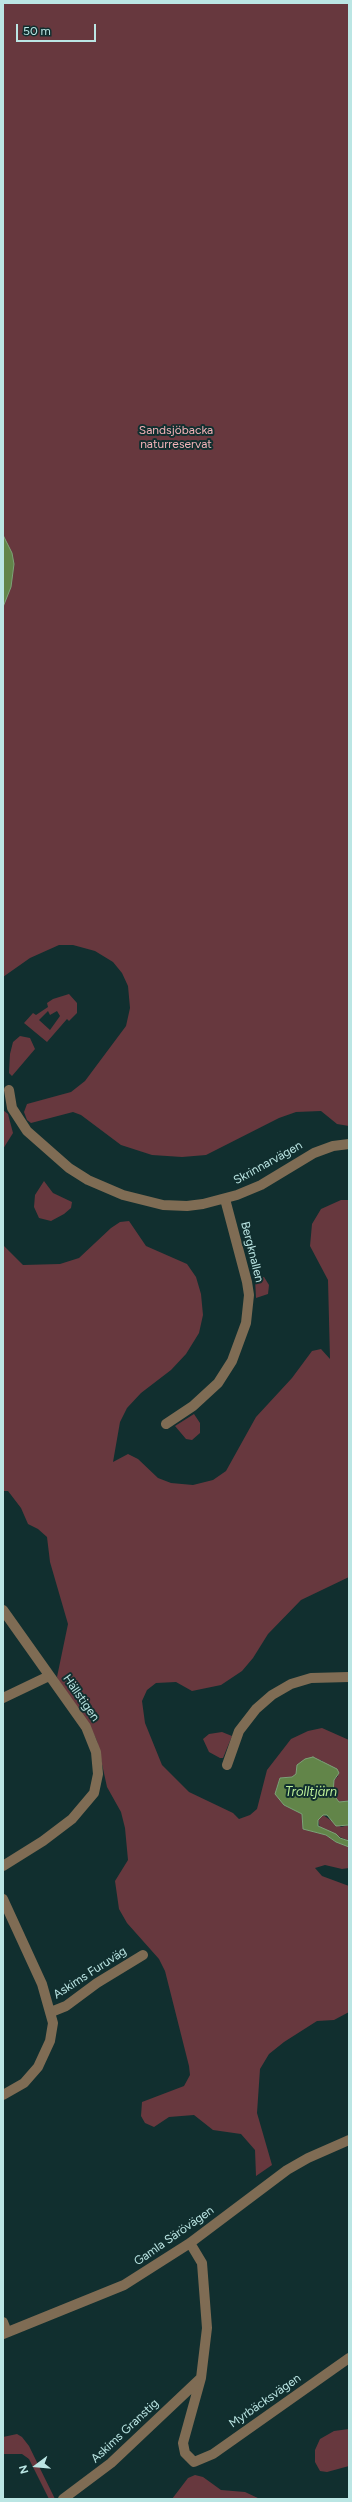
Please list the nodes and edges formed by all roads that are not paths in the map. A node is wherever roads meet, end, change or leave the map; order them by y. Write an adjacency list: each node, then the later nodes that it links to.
1 (9, 1090): 3 (street, Skrinnarvägen)
2 (349, 1144): 3 (street, Skrinnarvägen)
3 (225, 1199): 4 (street, Bergknallen)
4 (166, 1424)
5 (3, 1610): 6 (street, Hällstigen)
6 (49, 1676): 8 (street); 10 (street, Hällstigen)
7 (349, 1677): 9 (street)
8 (3, 1698)
9 (227, 1765)
10 (3, 1866)
11 (3, 1899): 13 (street)
12 (3, 1916): 13 (street)
13 (16, 1930): 15 (street)
14 (143, 1955): 15 (street, Askims Furuväg)
15 (51, 2012): 16 (street)
16 (3, 2095)
17 (349, 2140): 18 (street, Gamla Särövägen)
18 (190, 2243): 20 (street, Gamla Särövägen); 22 (street)
19 (3, 2322): 20 (street)
20 (5, 2333)
21 (349, 2358): 22 (street, Myrbäcksvägen)
22 (201, 2378): 23 (street, Askims Granstig)
23 (63, 2499)

